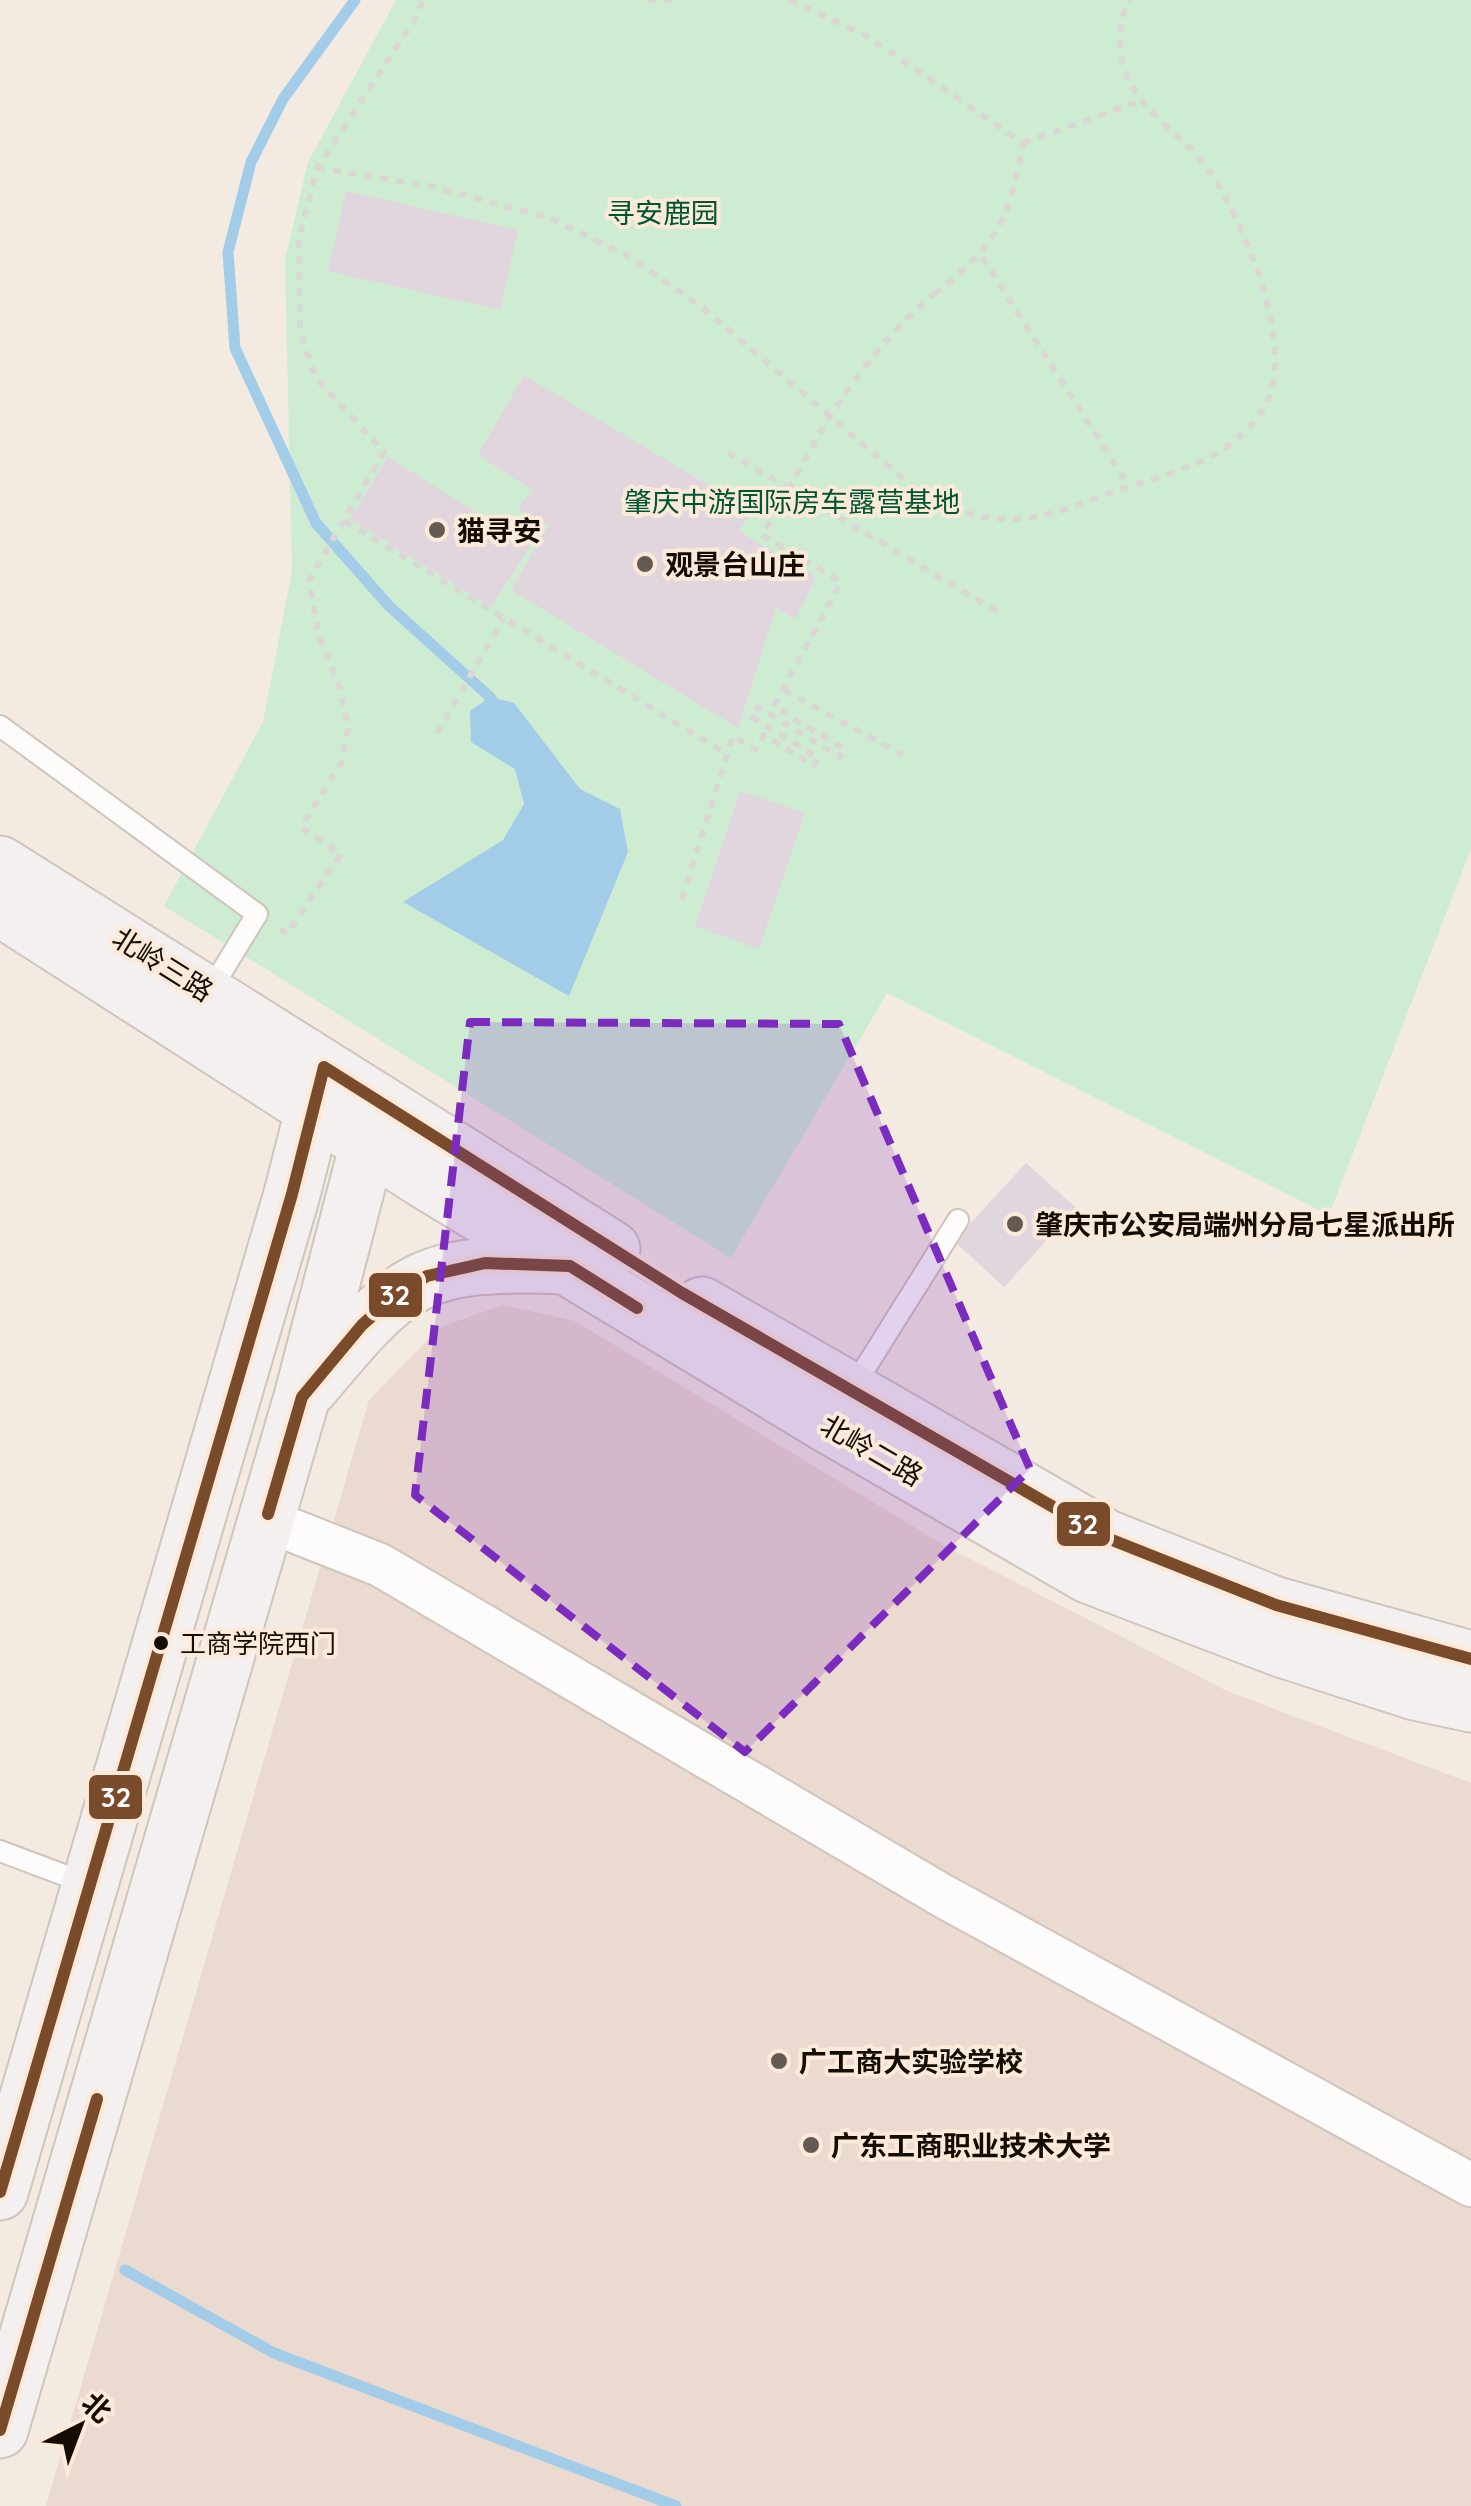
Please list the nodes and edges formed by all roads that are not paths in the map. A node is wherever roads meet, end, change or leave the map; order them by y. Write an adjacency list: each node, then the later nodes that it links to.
1 (0, 726): 4 (lane)
2 (0, 864): 4 (street, 北岭三路)
3 (0, 908): 5 (street, 北岭三路)
4 (209, 993): 5 (street, 北岭三路)
5 (319, 1089): 6 (street, 北岭二路); 15 (street)
6 (373, 1123): 8 (street, 北岭二路); 9 (street, 北岭二路); 10 (street)
7 (958, 1220): 9 (lane)
8 (570, 1266): 10 (street); 13 (street, 北岭二路)
9 (851, 1390): 12 (street, 北岭二路)
10 (302, 1397): 11 (street)
11 (266, 1520): 16 (street); 18 (street)
12 (1471, 1659)
13 (1471, 1704)
14 (0, 1851): 15 (lane)
15 (90, 1885): 17 (street)
16 (1471, 2185)
17 (0, 2192)
18 (0, 2430)

